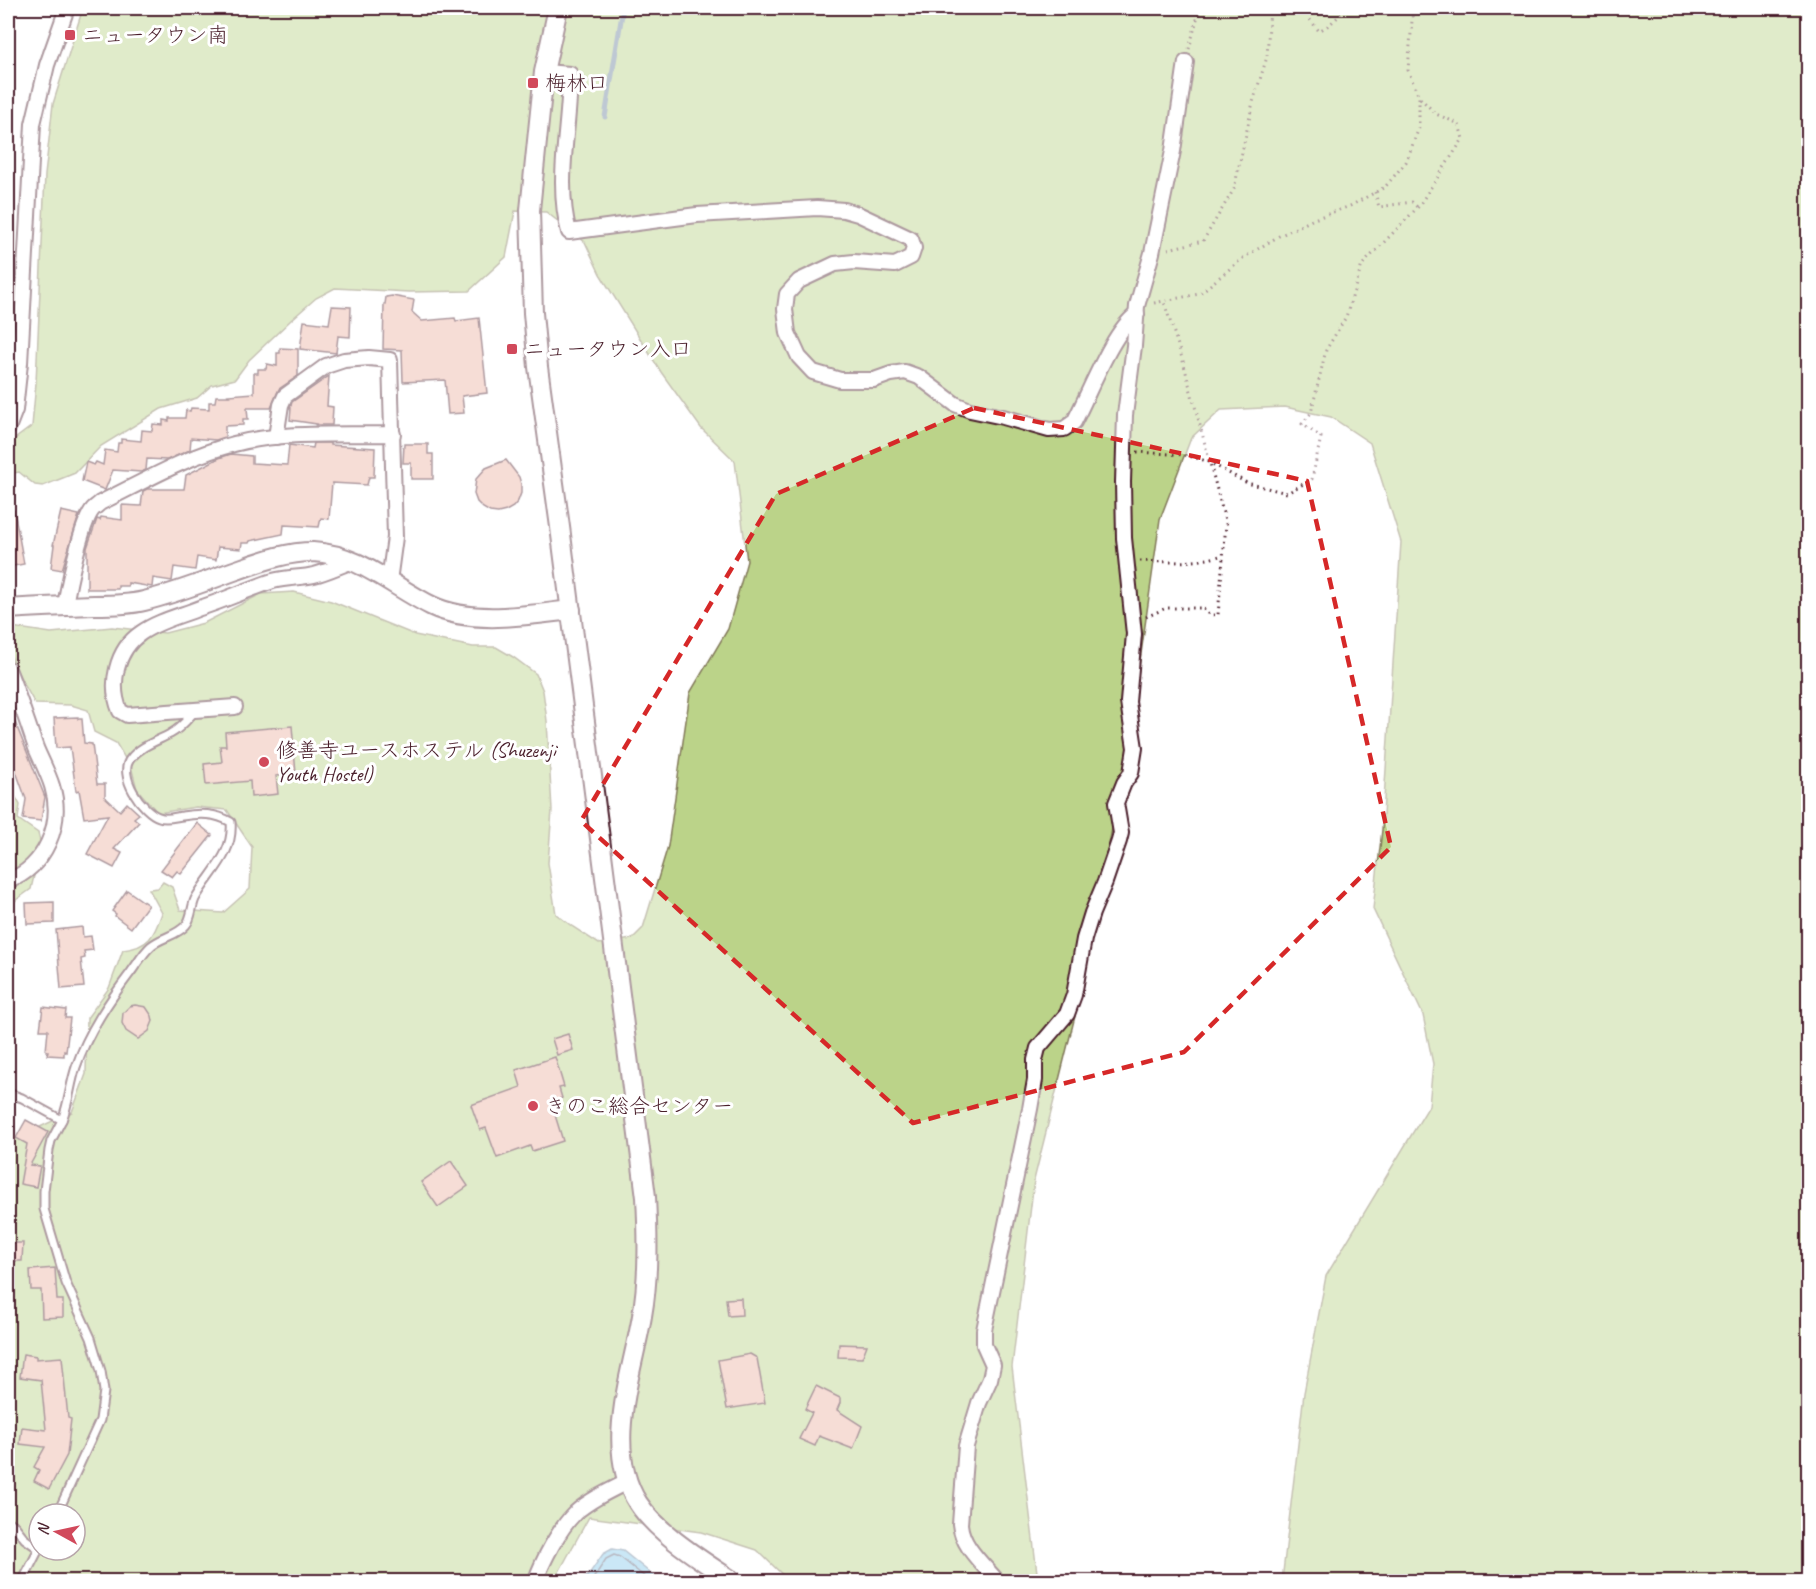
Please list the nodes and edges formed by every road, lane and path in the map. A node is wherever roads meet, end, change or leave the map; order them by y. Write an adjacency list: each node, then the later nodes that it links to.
1 (67, 8): 16 (street)
2 (558, 8): 9 (street)
3 (1200, 8): 8 (path)
4 (1270, 8): 13 (path)
5 (1308, 8): 6 (path)
6 (1348, 8)
7 (1413, 8): 10 (path)
8 (1186, 62): 13 (street)
9 (544, 72): 15 (street); 27 (street)
10 (1419, 97): 11 (path); 12 (path)
11 (1375, 192): 12 (path); 14 (path)
12 (1418, 207): 20 (path)
13 (1152, 253): 15 (street)
14 (1164, 302): 15 (path); 20 (path)
15 (1137, 310): 19 (street)
16 (8, 428)
17 (393, 434): 18 (street); 18 (street); 24 (street)
18 (276, 437): 25 (street)
19 (1124, 452): 20 (path); 22 (street)
20 (1209, 462): 21 (path)
21 (1223, 555): 22 (path); 28 (path)
22 (1127, 560): 28 (street)
23 (353, 561): 24 (street); 25 (street); 31 (street)
24 (389, 581): 27 (street)
25 (65, 606): 26 (street)
26 (8, 609)
27 (571, 610): 35 (street)
28 (1133, 623): 43 (street)
29 (8, 669): 32 (street)
30 (235, 707): 31 (street)
31 (196, 710): 34 (lane)
32 (8, 882)
33 (8, 1093): 34 (lane)
34 (62, 1120): 36 (lane)
35 (627, 1482): 41 (street); 42 (street)
36 (62, 1502)
37 (8, 1521): 38 (lane)
38 (27, 1541)
39 (32, 1562): 40 (lane)
40 (22, 1581)
41 (535, 1581)
42 (734, 1581)
43 (998, 1581)

